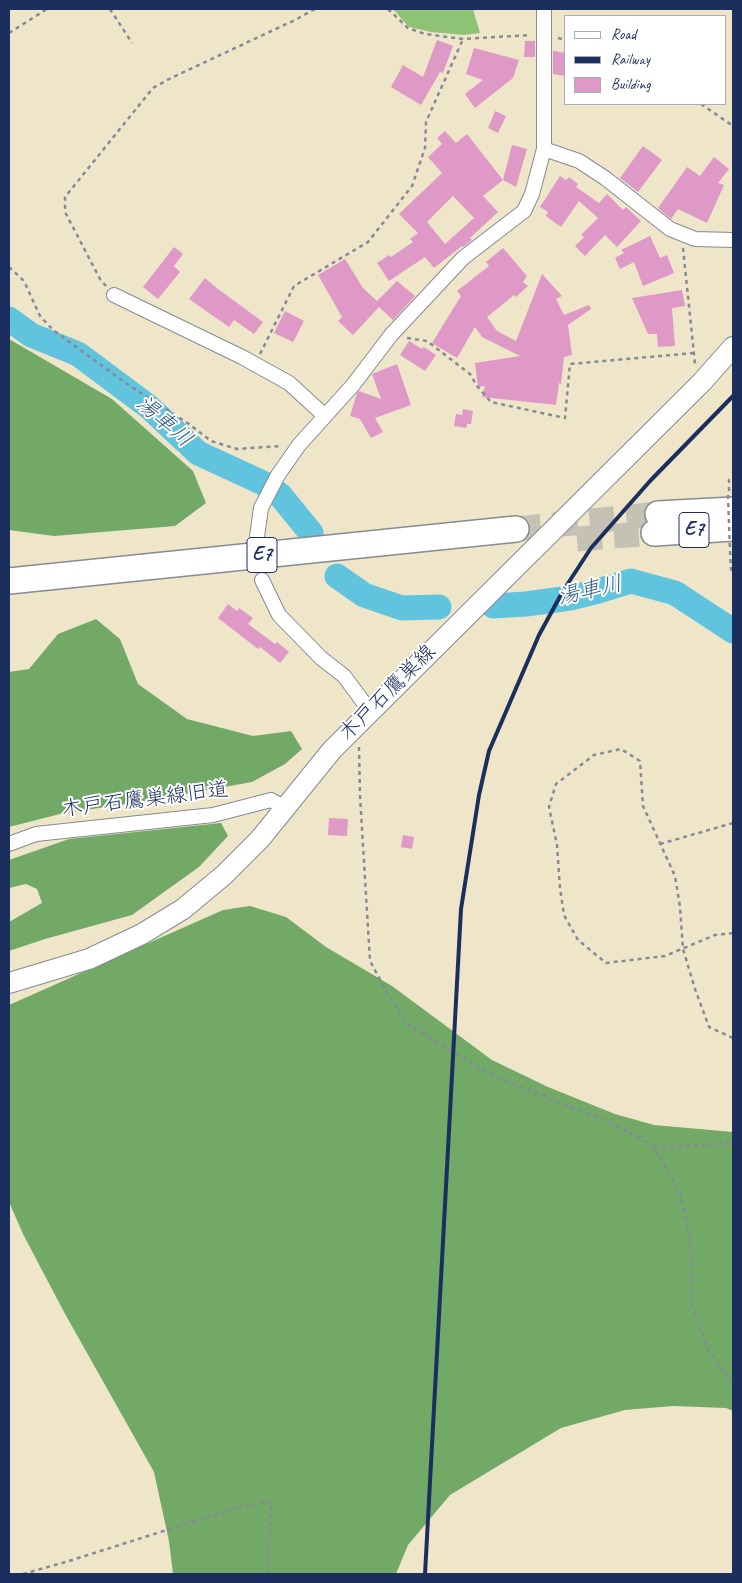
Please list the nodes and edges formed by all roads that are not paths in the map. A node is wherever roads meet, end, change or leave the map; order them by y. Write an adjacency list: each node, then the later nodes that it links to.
1 (544, 9): 2 (street)
2 (544, 149): 3 (street); 6 (street)
3 (733, 240)
4 (114, 295): 6 (street)
5 (733, 347): 13 (main road, 木戸石鷹巣線)
6 (325, 416): 9 (street)
7 (731, 502): 8 (highway, E7)
8 (732, 540)
9 (256, 544)
10 (262, 580): 13 (street)
11 (9, 581): 12 (highway, E7)
12 (9, 596)
13 (370, 711): 14 (main road, 木戸石鷹巣線)
14 (285, 808): 15 (street, 木戸石鷹巣線旧道); 16 (main road, 木戸石鷹巣線)
15 (9, 844)
16 (9, 983)

